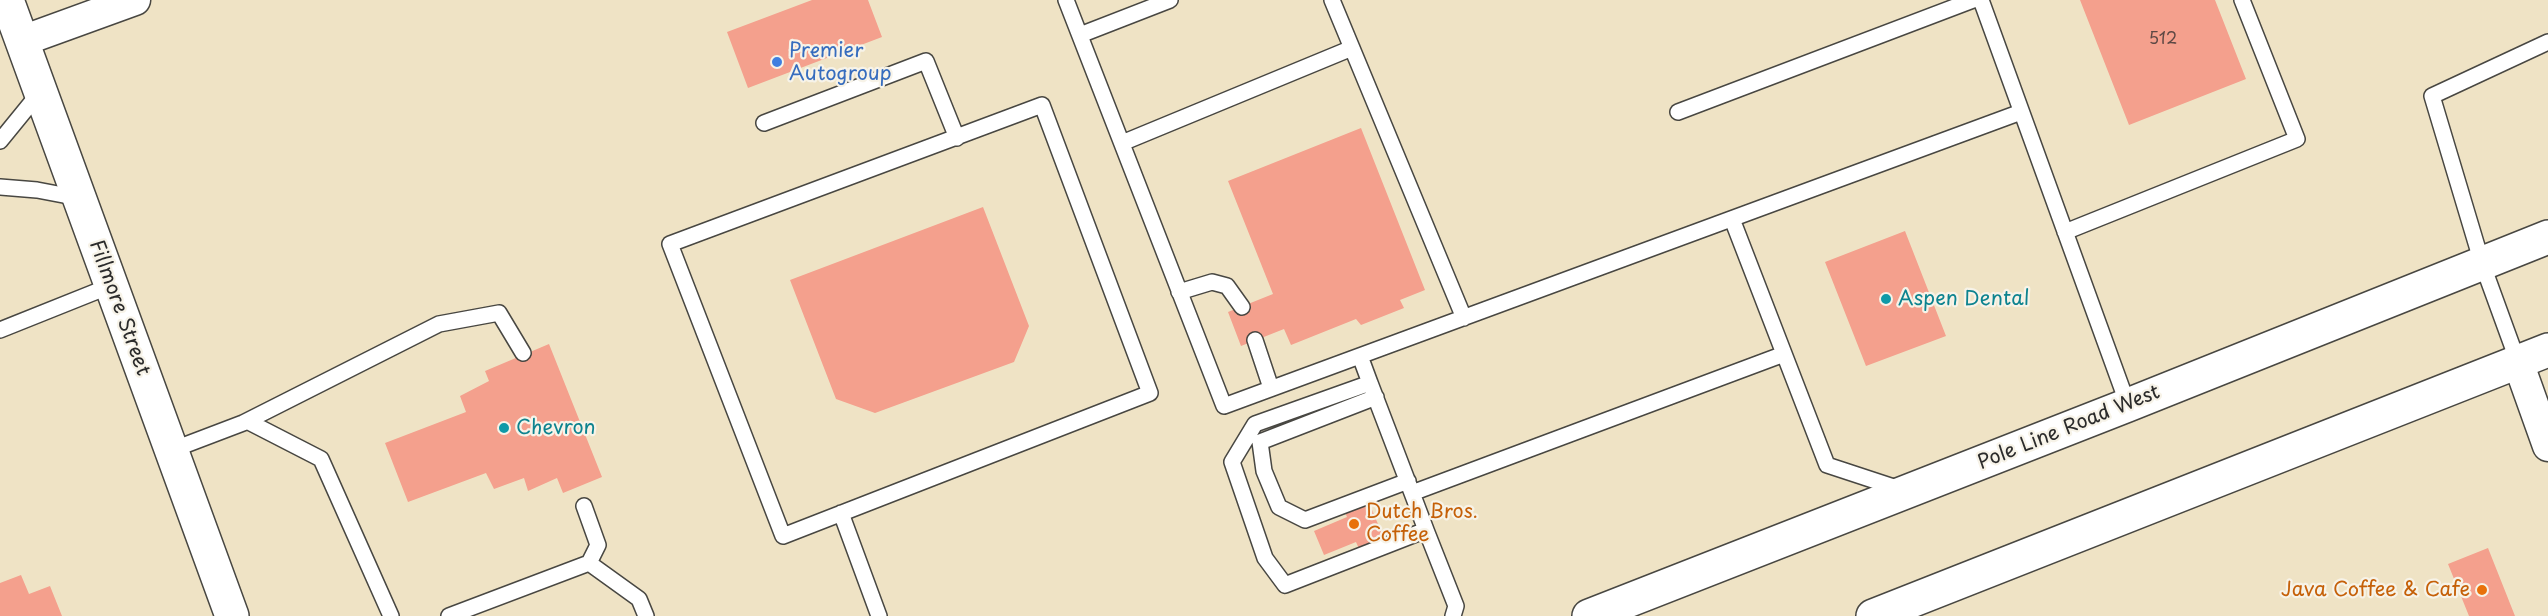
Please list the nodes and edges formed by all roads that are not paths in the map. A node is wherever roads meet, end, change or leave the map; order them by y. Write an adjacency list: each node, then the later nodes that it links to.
1 (7, 0): 10 (main road, Fillmore Street)
2 (135, 0): 10 (street)
3 (1066, 0): 9 (lane)
4 (1170, 0): 9 (lane)
5 (1332, 0): 12 (lane)
6 (1973, 0): 14 (lane)
7 (1981, 0): 15 (lane)
8 (2242, 0): 23 (lane)
9 (1080, 35): 19 (lane)
10 (22, 41): 13 (main road, Fillmore Street)
11 (2548, 42): 25 (lane)
12 (1352, 48): 19 (lane); 29 (lane)
13 (40, 92): 18 (lane); 21 (main road, Fillmore Street)
14 (1678, 112)
15 (2022, 112): 22 (lane); 23 (lane)
16 (764, 123): 17 (lane)
17 (957, 138): 46 (lane); 46 (lane)
18 (0, 141)
19 (1122, 143): 27 (lane)
20 (0, 187): 21 (lane)
21 (79, 198): 26 (main road, Fillmore Street)
22 (1732, 219): 29 (lane); 34 (lane)
23 (2065, 232): 39 (lane)
24 (2548, 237): 25 (main road, Pole Line Road West)
25 (2482, 263): 36 (lane); 39 (main road, Pole Line Road West)
26 (110, 286): 30 (lane); 42 (main road, Fillmore Street)
27 (1179, 292): 28 (lane); 37 (lane)
28 (1242, 307)
29 (1464, 318): 35 (lane)
30 (0, 330)
31 (1255, 340): 37 (lane)
32 (2548, 350): 36 (main road)
33 (523, 353): 40 (lane)
34 (1784, 354): 43 (lane); 44 (lane)
35 (1360, 356): 37 (lane); 38 (lane)
36 (2518, 362): 41 (street); 56 (main road)
37 (1271, 388)
38 (1373, 390): 43 (lane); 43 (lane); 47 (lane)
39 (2128, 405): 44 (main road, Pole Line Road West)
40 (247, 421): 42 (lane); 50 (lane)
41 (2548, 446)
42 (172, 450): 49 (main road, Fillmore Street)
43 (1410, 487): 47 (lane)
44 (1908, 492): 55 (main road, Pole Line Road West)
45 (584, 506): 48 (lane)
46 (841, 513): 53 (lane)
47 (1426, 530): 54 (lane)
48 (589, 564): 51 (lane); 52 (lane)
49 (232, 616)
50 (391, 616)
51 (449, 616)
52 (646, 616)
53 (879, 616)
54 (1453, 616)
55 (1588, 616)
56 (1872, 616)

